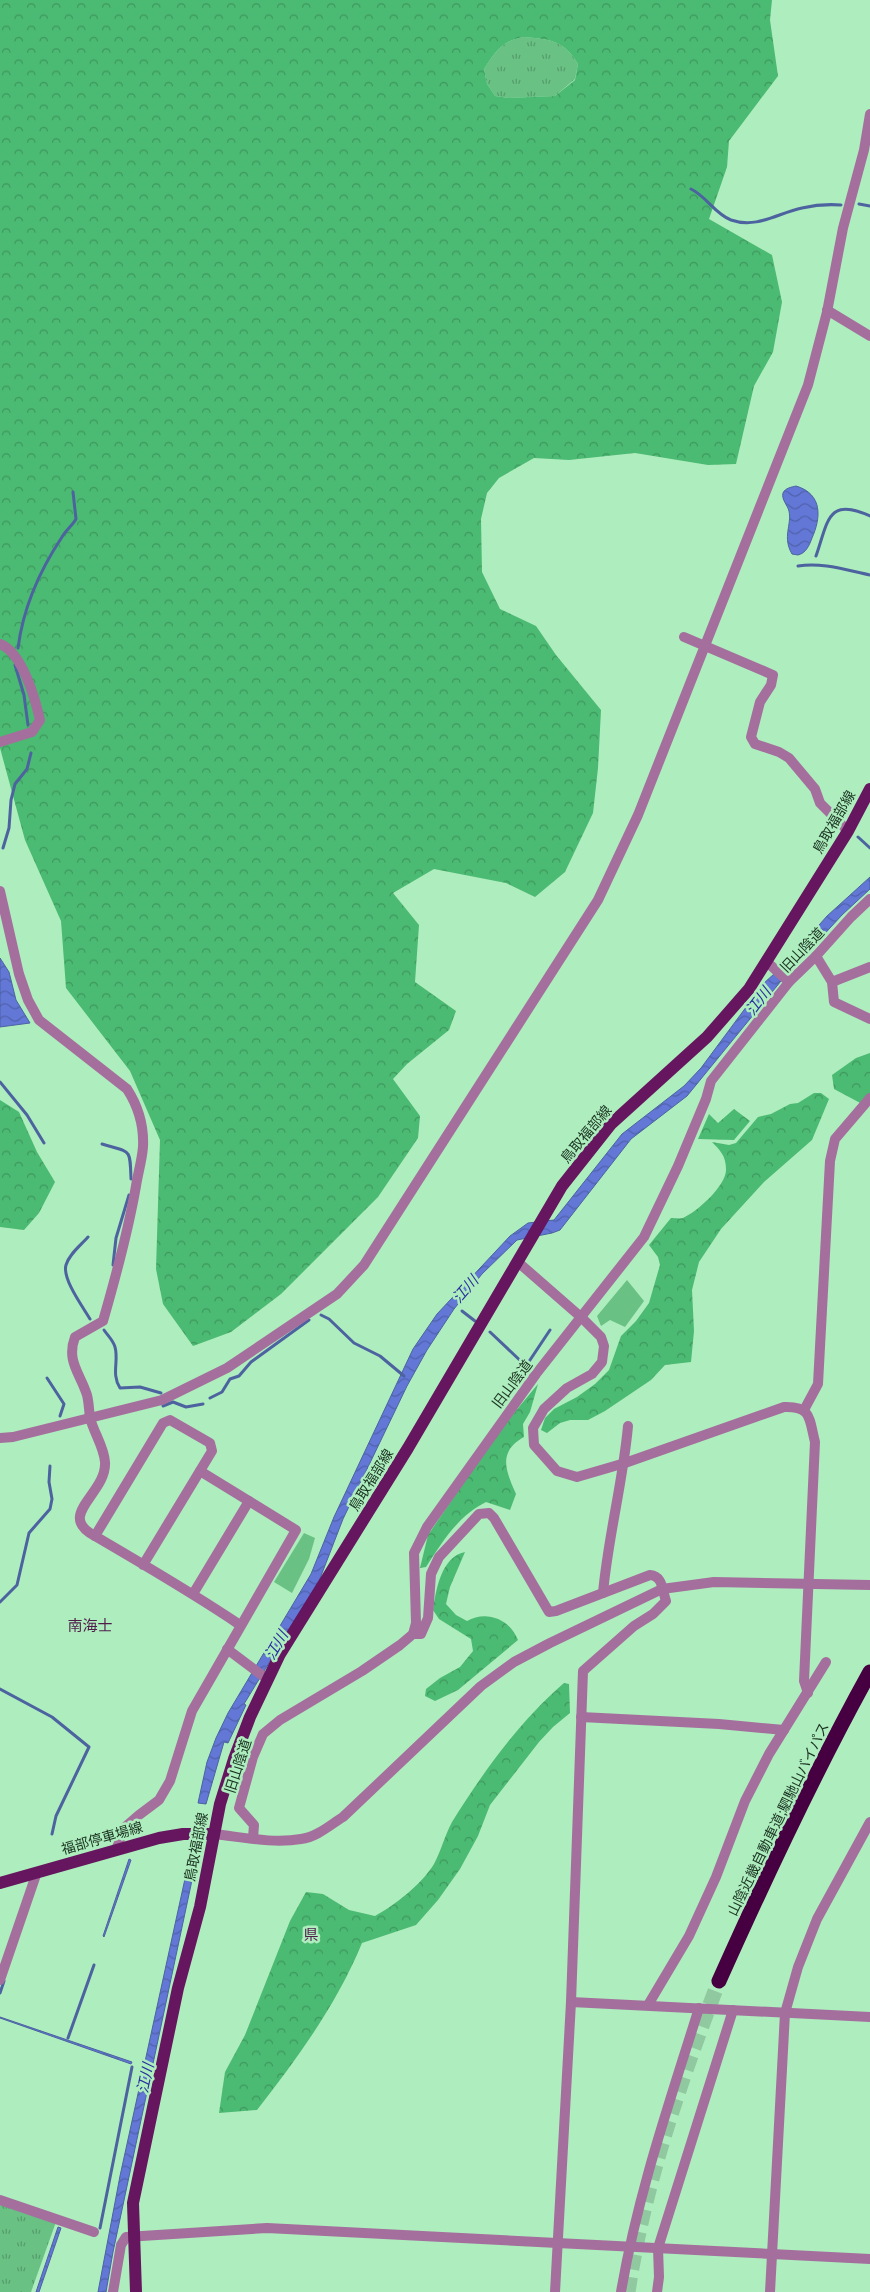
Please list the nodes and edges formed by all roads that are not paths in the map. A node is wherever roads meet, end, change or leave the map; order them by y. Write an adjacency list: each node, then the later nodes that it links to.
1 (870, 114): 2 (street)
2 (827, 310): 3 (street); 6 (street)
3 (870, 336)
4 (684, 637): 6 (street)
5 (0, 644): 7 (street)
6 (704, 644): 9 (street); 22 (street)
7 (0, 742)
8 (870, 790): 9 (main road, 鳥取福部線)
9 (848, 830): 13 (main road, 鳥取福部線)
10 (0, 891): 22 (street)
11 (870, 899): 12 (street, 旧山陰道)
12 (816, 956): 15 (street, 旧山陰道); 16 (street)
13 (770, 965): 15 (street); 19 (main road, 鳥取福部線)
14 (870, 966): 16 (street)
15 (788, 981): 20 (street, 旧山陰道)
16 (832, 982): 17 (street)
17 (870, 1019)
18 (870, 1098): 21 (street)
19 (518, 1263): 20 (street); 40 (main road, 鳥取福部線)
20 (582, 1318): 25 (street); 36 (street, 旧山陰道)
21 (804, 1410): 25 (street); 30 (street)
22 (91, 1419): 24 (street); 28 (street)
23 (628, 1426): 25 (street)
24 (0, 1438)
25 (624, 1463): 33 (street)
26 (200, 1471): 27 (street); 28 (street); 29 (street)
27 (249, 1502): 34 (street); 35 (street)
28 (95, 1536): 29 (street)
29 (143, 1565): 34 (street)
30 (808, 1584): 31 (street); 32 (street); 42 (street)
31 (870, 1586)
32 (662, 1589): 33 (street); 43 (street); 47 (street)
33 (603, 1593): 36 (street)
34 (193, 1594): 35 (street)
35 (240, 1625): 37 (street)
36 (413, 1634): 47 (street, 旧山陰道)
37 (227, 1649): 40 (street); 48 (street)
38 (826, 1662): 42 (street)
39 (870, 1672): 41 (highway, 山陰近畿自動車道;駟馳山バイパス)
40 (267, 1679): 46 (main road, 鳥取福部線)
41 (870, 1689)
42 (808, 1693): 44 (street)
43 (581, 1716): 44 (street); 52 (street)
44 (784, 1730): 53 (street)
45 (870, 1822): 56 (street)
46 (214, 1834): 47 (street); 48 (main road, 福部停車場線); 60 (main road, 鳥取福部線)
47 (253, 1838)
48 (116, 1850): 49 (main road, 福部停車場線)
49 (37, 1872): 50 (main road, 福部停車場線); 51 (street)
50 (0, 1883)
51 (0, 1980)
52 (571, 2002): 53 (street); 61 (street)
53 (648, 2006): 54 (street)
54 (699, 2008): 55 (street); 62 (street)
55 (733, 2010): 56 (street); 63 (street)
56 (785, 2013): 57 (street); 64 (street)
57 (870, 2017)
58 (0, 2200): 59 (street)
59 (94, 2232)
60 (133, 2235): 61 (street); 66 (street); 67 (main road, 鳥取福部線)
61 (558, 2243): 62 (street); 68 (street)
62 (629, 2247): 63 (street); 69 (street)
63 (658, 2248): 64 (street); 70 (street)
64 (772, 2254): 65 (street); 71 (street)
65 (870, 2259)
66 (113, 2292)
67 (136, 2292)
68 (555, 2292)
69 (621, 2292)
70 (657, 2292)
71 (770, 2292)

